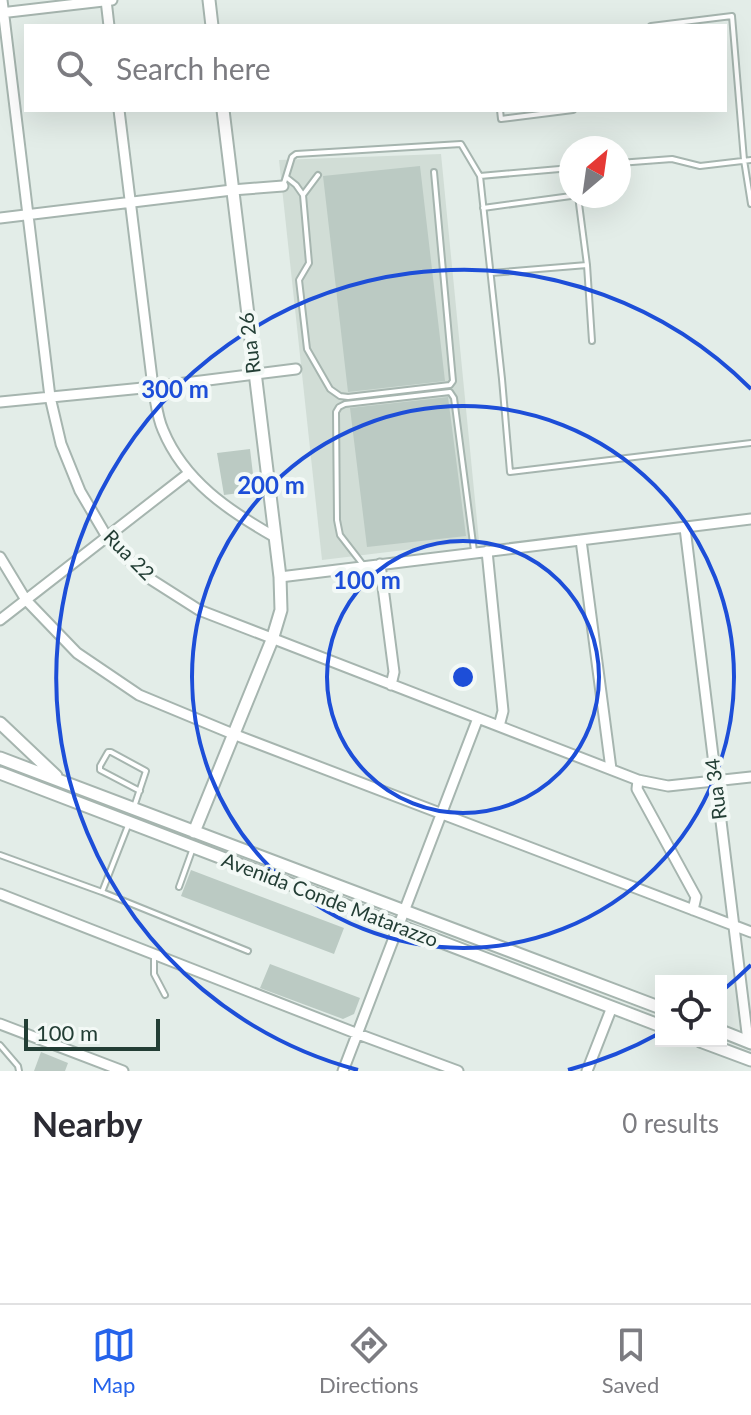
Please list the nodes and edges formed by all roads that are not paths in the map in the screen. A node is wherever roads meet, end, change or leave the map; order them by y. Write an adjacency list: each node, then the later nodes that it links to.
1 (2, 0): 4 (street, Rua 22)
2 (108, 0): 4 (street); 5 (street)
3 (209, 0): 6 (street)
4 (2, 13): 28 (street, Rua 22)
5 (109, 24)
6 (212, 24)
7 (667, 24): 12 (lane)
8 (119, 112): 24 (street)
9 (223, 112): 21 (street, Rua 26)
10 (500, 112): 11 (lane)
11 (557, 112)
12 (744, 160): 13 (lane); 14 (lane); 20 (lane)
13 (751, 160)
14 (631, 162)
15 (559, 169): 18 (lane)
16 (434, 172): 22 (lane)
17 (318, 175): 22 (lane)
18 (480, 176): 19 (lane); 26 (lane)
19 (284, 181): 21 (street); 22 (lane)
20 (749, 188): 25 (lane)
21 (232, 190): 24 (street); 34 (street, Rua 26)
22 (303, 195)
23 (559, 198): 26 (lane)
24 (130, 202): 28 (street); 35 (street)
25 (751, 204)
26 (483, 208): 31 (lane)
27 (580, 208): 30 (lane)
28 (28, 214): 29 (street); 36 (street, Rua 22)
29 (0, 218)
30 (587, 265): 31 (lane); 32 (lane)
31 (491, 273): 38 (lane)
32 (592, 341)
33 (296, 369): 34 (street)
34 (254, 374): 35 (street); 43 (street, Rua 26)
35 (153, 387): 36 (street); 39 (street)
36 (50, 397): 37 (street); 42 (street, Rua 22)
37 (0, 402)
38 (751, 443)
39 (189, 473): 42 (street); 43 (street)
40 (751, 519): 41 (street)
41 (685, 528): 44 (street); 65 (street, Rua 34)
42 (107, 537): 51 (street); 53 (street, Rua 22)
43 (275, 537): 50 (street, Rua 26)
44 (581, 540): 45 (street); 60 (street)
45 (487, 551): 46 (street); 57 (street)
46 (474, 553): 48 (street); 49 (lane)
47 (0, 557): 51 (street)
48 (380, 564): 49 (street); 54 (street)
49 (365, 566): 50 (street)
50 (280, 577): 53 (street, Rua 26)
51 (26, 600): 52 (street); 58 (street)
52 (0, 620)
53 (272, 640): 54 (street, Rua 22); 58 (street, Rua 26)
54 (391, 685): 55 (street, Rua 22)
55 (478, 718): 57 (street, Rua 22); 68 (street)
56 (0, 723): 64 (street)
57 (499, 726): 60 (street, Rua 22)
58 (233, 734): 68 (street); 70 (street, Rua 26)
59 (0, 758): 64 (street, Avenida Conde Matarazzo)
60 (611, 769): 63 (street, Rua 22)
61 (0, 773): 69 (street, Avenida Conde Matarazzo)
62 (751, 777): 65 (street, Rua 22)
63 (638, 780): 65 (street, Rua 22); 76 (street)
64 (62, 782): 67 (street, Avenida Conde Matarazzo)
65 (715, 782): 78 (street, Rua 34)
66 (140, 791): 66 (lane); 67 (lane)
67 (133, 809): 69 (street); 70 (street, Avenida Conde Matarazzo)
68 (442, 813): 76 (street); 77 (street)
69 (129, 822): 71 (street, Avenida Conde Matarazzo); 74 (lane)
70 (194, 832): 77 (street, Avenida Conde Matarazzo)
71 (194, 847): 73 (lane); 79 (street, Avenida Conde Matarazzo)
72 (0, 855): 74 (lane)
73 (179, 887)
74 (102, 892): 81 (lane)
75 (0, 894): 82 (street)
76 (693, 910): 78 (street)
77 (405, 911): 79 (street); 84 (street, Avenida Conde Matarazzo)
78 (733, 925): 80 (street); 92 (street, Rua 34)
79 (399, 926): 85 (street, Avenida Conde Matarazzo); 88 (street)
80 (751, 932)
81 (248, 951)
82 (154, 955): 83 (lane); 88 (street)
83 (165, 995)
84 (655, 1006)
85 (612, 1007): 87 (street, Avenida Conde Matarazzo); 97 (street)
86 (0, 1024): 94 (street)
87 (655, 1024)
88 (358, 1034): 95 (street); 96 (street)
89 (727, 1036): 92 (street)
90 (0, 1045): 93 (lane)
91 (722, 1047): 92 (street)
92 (748, 1054)
93 (19, 1071)
94 (123, 1071)
95 (343, 1071)
96 (458, 1071)
97 (587, 1071)

